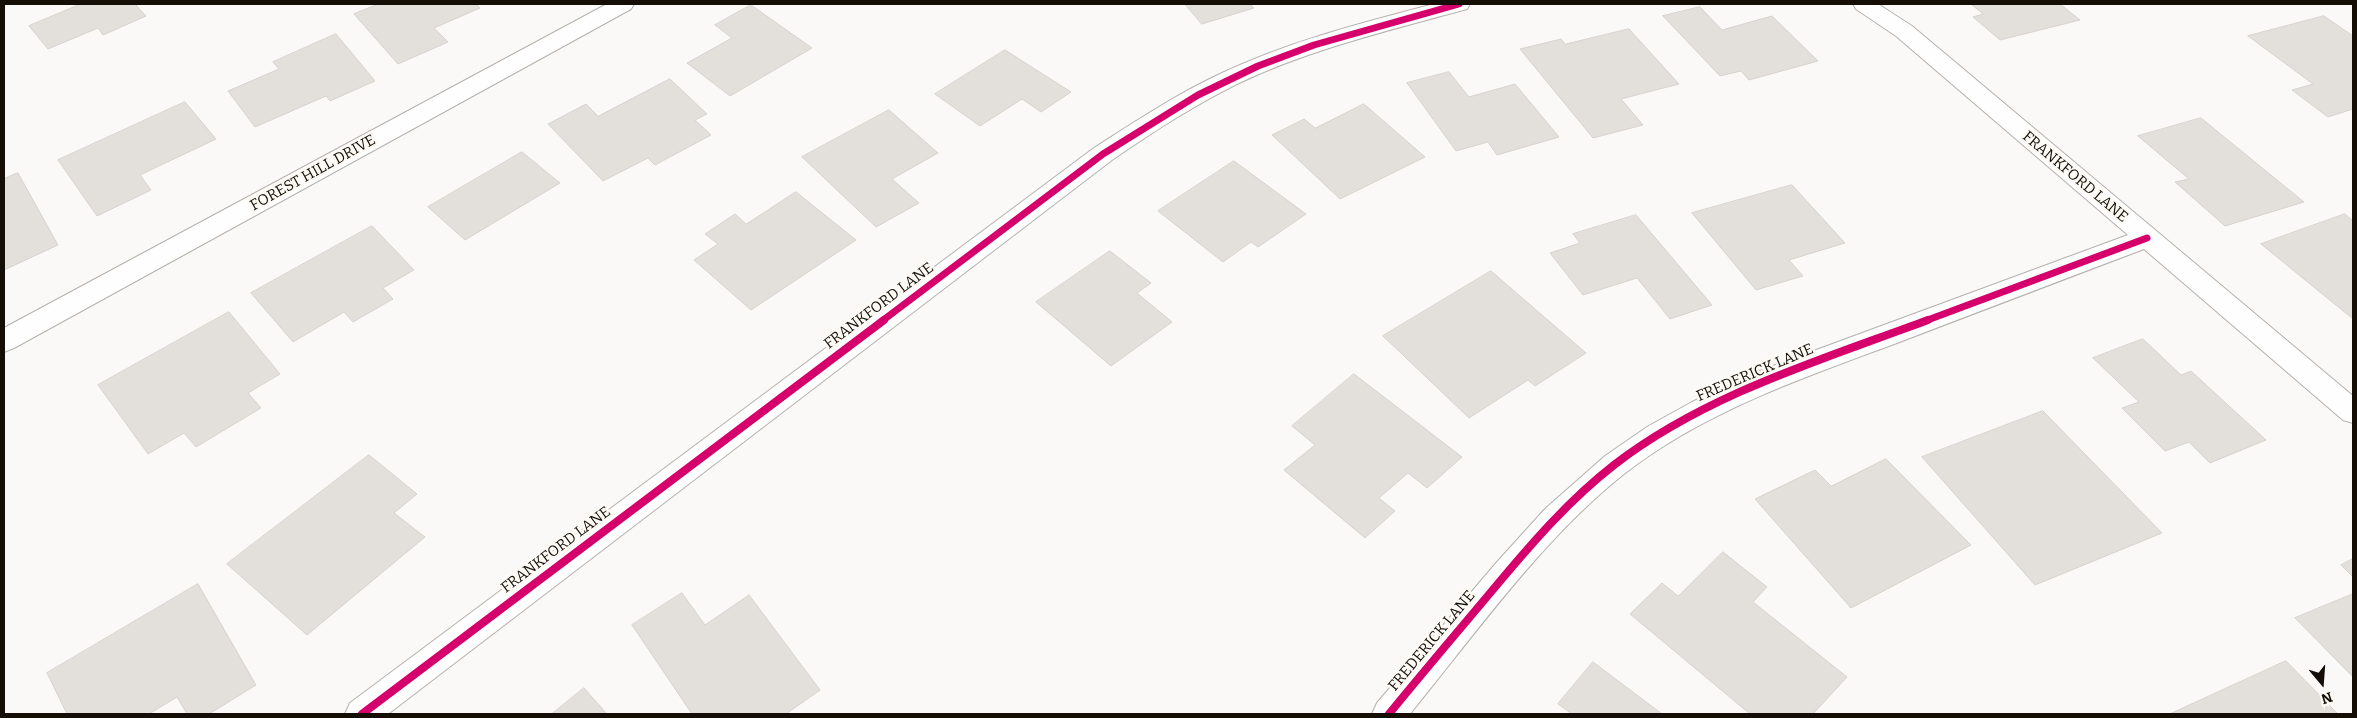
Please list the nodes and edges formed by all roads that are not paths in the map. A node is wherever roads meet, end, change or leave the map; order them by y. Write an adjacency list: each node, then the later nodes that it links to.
1 (623, 4): 5 (street, FOREST HILL DRIVE)
2 (1459, 4): 7 (street, FRANKFORD LANE)
3 (1864, 4): 4 (street, FRANKFORD LANE)
4 (2147, 238): 6 (street, FRANKFORD LANE); 8 (street, FREDERICK LANE)
5 (4, 341)
6 (2353, 412)
7 (362, 714)
8 (1389, 714)

